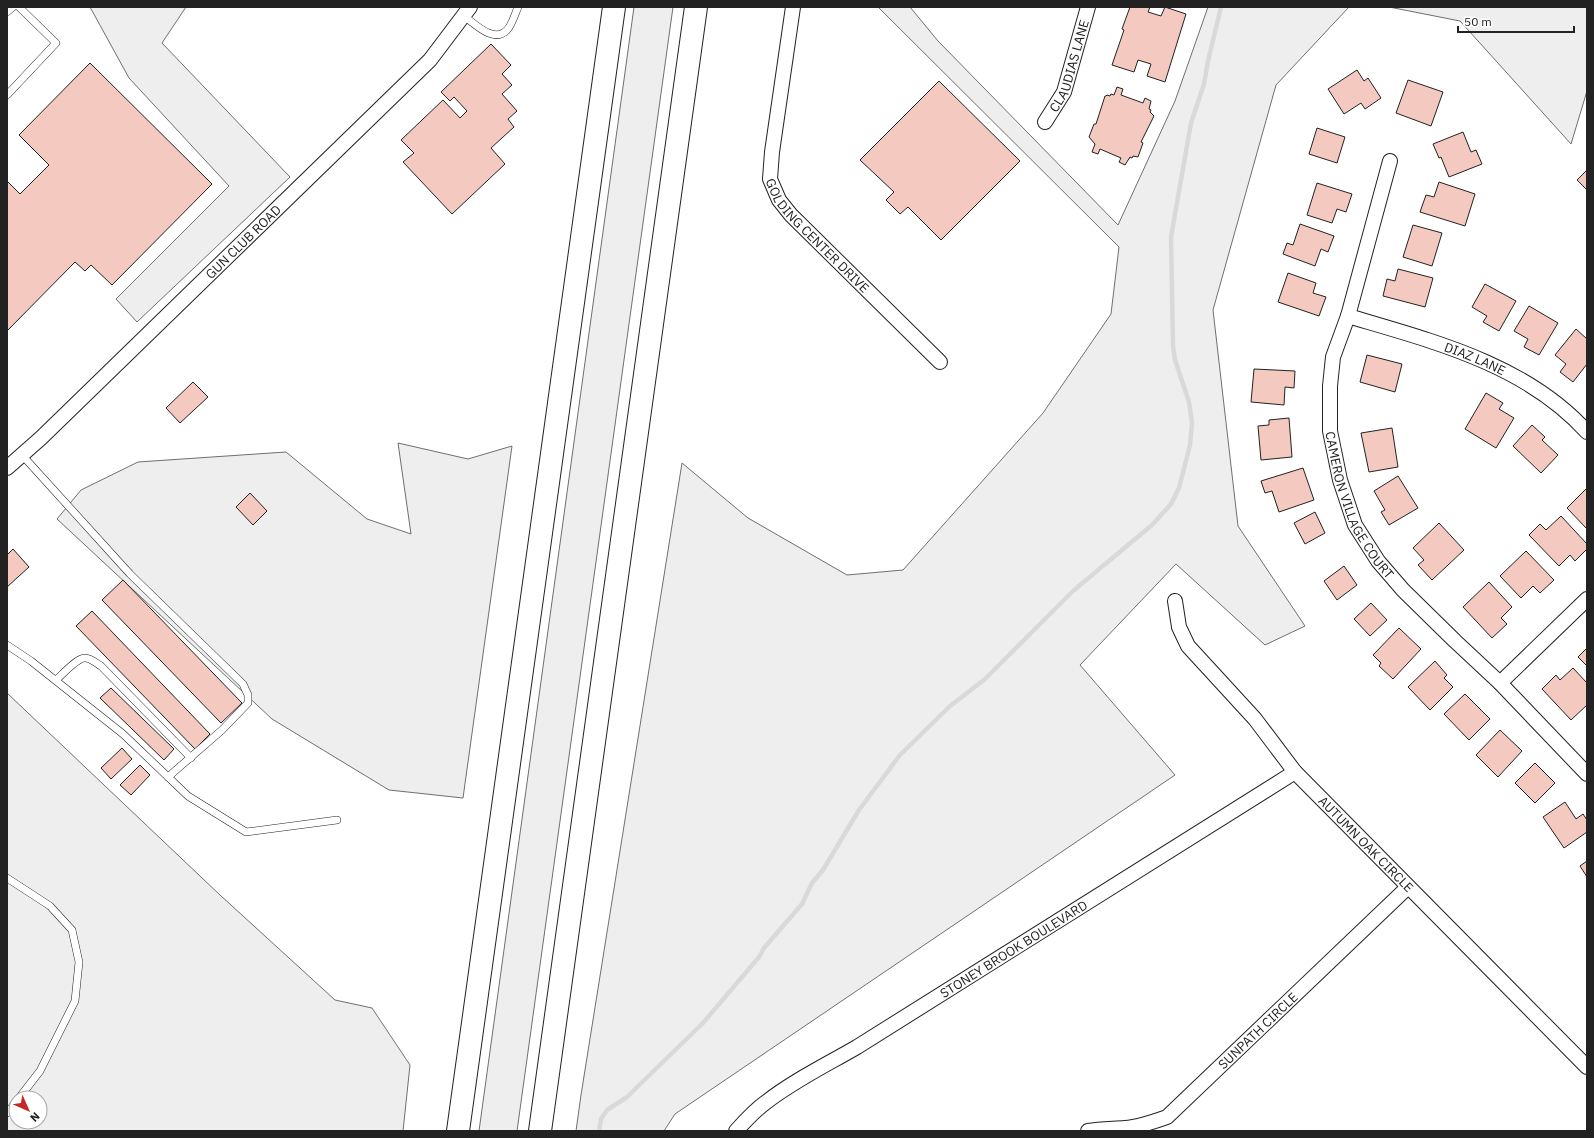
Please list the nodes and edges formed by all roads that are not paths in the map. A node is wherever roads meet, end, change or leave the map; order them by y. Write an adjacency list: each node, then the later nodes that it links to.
1 (13, 7): 9 (lane)
2 (19, 7): 10 (lane)
3 (518, 7): 8 (lane)
4 (614, 7): 32 (highway)
5 (696, 7): 33 (highway)
6 (793, 7): 14 (street, GOLDING CENTER DRIVE)
7 (1088, 7): 11 (street, CLAUDIAS LANE)
8 (467, 11): 16 (street, GUN CLUB ROAD)
9 (7, 12)
10 (7, 95)
11 (1045, 122)
12 (1390, 161): 13 (street, CAMERON VILLAGE COURT)
13 (1348, 316): 15 (street, DIAZ LANE); 22 (street, CAMERON VILLAGE COURT)
14 (940, 362)
15 (1587, 432)
16 (22, 455): 17 (street, GUN CLUB ROAD); 23 (lane)
17 (7, 468)
18 (1587, 599): 22 (street)
19 (1175, 601): 24 (street, AUTUMN OAK CIRCLE)
20 (7, 645): 21 (lane)
21 (56, 680): 23 (lane); 26 (lane)
22 (1500, 682): 25 (street, CAMERON VILLAGE COURT)
23 (191, 758): 26 (lane)
24 (1295, 772): 29 (street, AUTUMN OAK CIRCLE); 34 (street, STONEY BROOK BOULEVARD)
25 (1587, 774)
26 (168, 777): 27 (lane)
27 (337, 820)
28 (7, 878): 31 (lane)
29 (1408, 887): 30 (street, AUTUMN OAK CIRCLE); 35 (street, SUNPATH CIRCLE)
30 (1587, 1067)
31 (25, 1090)
32 (458, 1131)
33 (540, 1131)
34 (736, 1131)
35 (1088, 1131)

